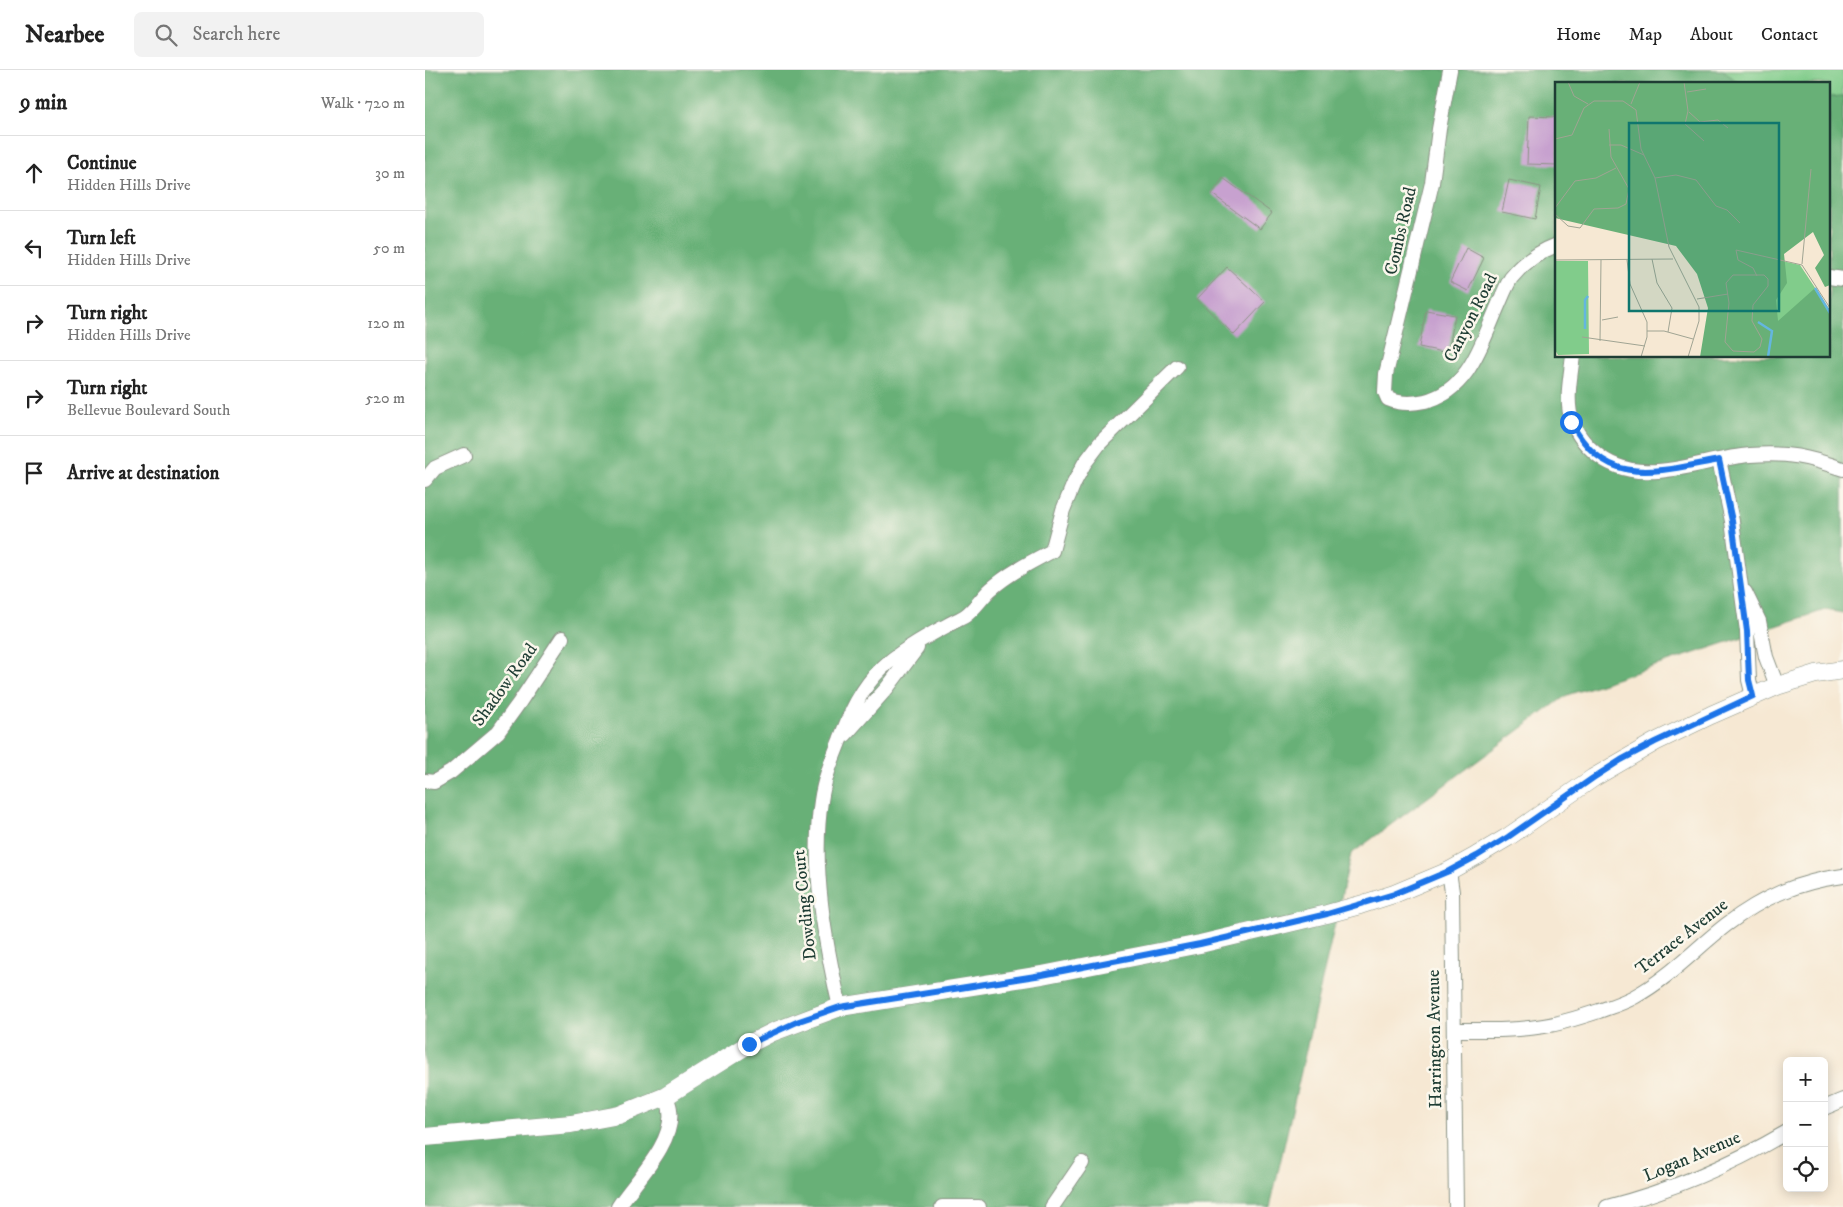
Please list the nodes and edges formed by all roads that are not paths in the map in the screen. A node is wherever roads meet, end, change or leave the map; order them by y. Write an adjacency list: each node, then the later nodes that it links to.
1 (1450, 70): 5 (street, Combs Road)
2 (1555, 246): 5 (street, Canyon Road)
3 (1573, 358): 7 (street)
4 (1177, 367): 18 (street, Dowding Court)
5 (1388, 399)
6 (464, 455): 9 (street)
7 (1719, 460): 8 (street); 10 (street)
8 (1843, 469)
9 (425, 480)
10 (1740, 582): 13 (street); 14 (street)
11 (562, 638): 15 (street, Shadow Road)
12 (1843, 670): 13 (street)
13 (1777, 686): 14 (street)
14 (1753, 696): 16 (street)
15 (425, 781)
16 (1449, 871): 18 (street); 19 (street, Harrington Avenue)
17 (1843, 876): 19 (street, Terrace Avenue)
18 (840, 1007): 20 (street)
19 (1454, 1030): 30 (street, Harrington Avenue)
20 (666, 1096): 24 (street); 26 (street)
21 (1843, 1100): 22 (street)
22 (1828, 1106)
23 (1783, 1134): 31 (street, Logan Avenue)
24 (425, 1137)
25 (1082, 1163): 29 (street)
26 (618, 1207)
27 (942, 1207): 28 (street)
28 (979, 1207)
29 (1052, 1207)
30 (1456, 1207)
31 (1607, 1207)

